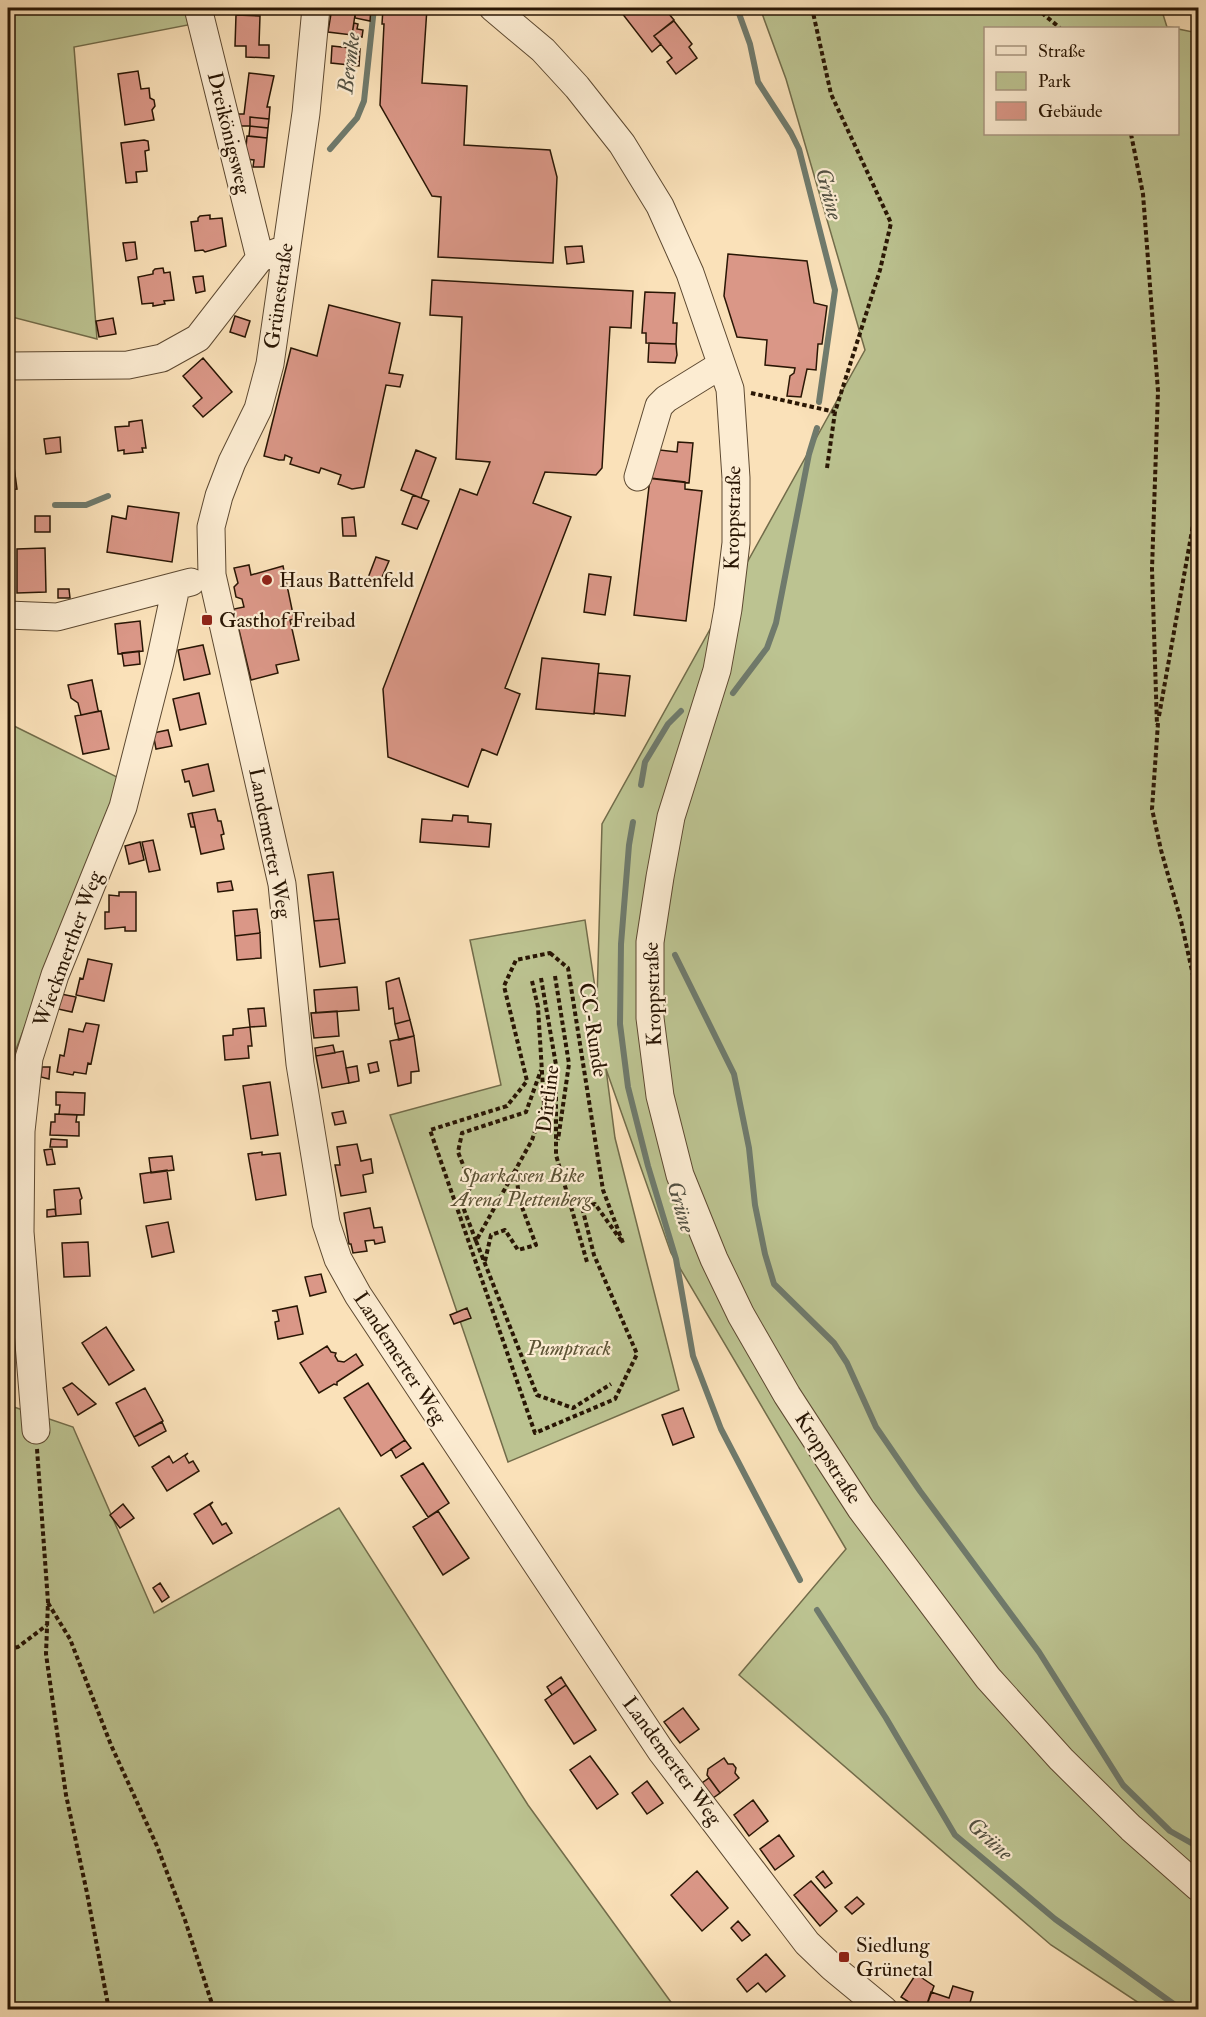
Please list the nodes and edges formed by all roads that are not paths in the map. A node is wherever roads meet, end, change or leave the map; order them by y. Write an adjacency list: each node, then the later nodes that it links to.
1 (198, 8): 5 (street, Dreikönigsweg)
2 (316, 8): 4 (street, Grünestraße)
3 (493, 8): 7 (street, Kroppstraße)
4 (286, 249): 5 (street); 9 (street, Grünestraße)
5 (260, 258): 6 (street)
6 (8, 366)
7 (726, 377): 8 (street); 13 (street, Kroppstraße)
8 (638, 477)
9 (212, 574): 10 (street); 14 (street, Landemerter Weg)
10 (176, 587): 11 (street); 12 (street, Wieckmerther Weg)
11 (8, 615)
12 (36, 1430)
13 (1198, 1887)
14 (884, 2010)

